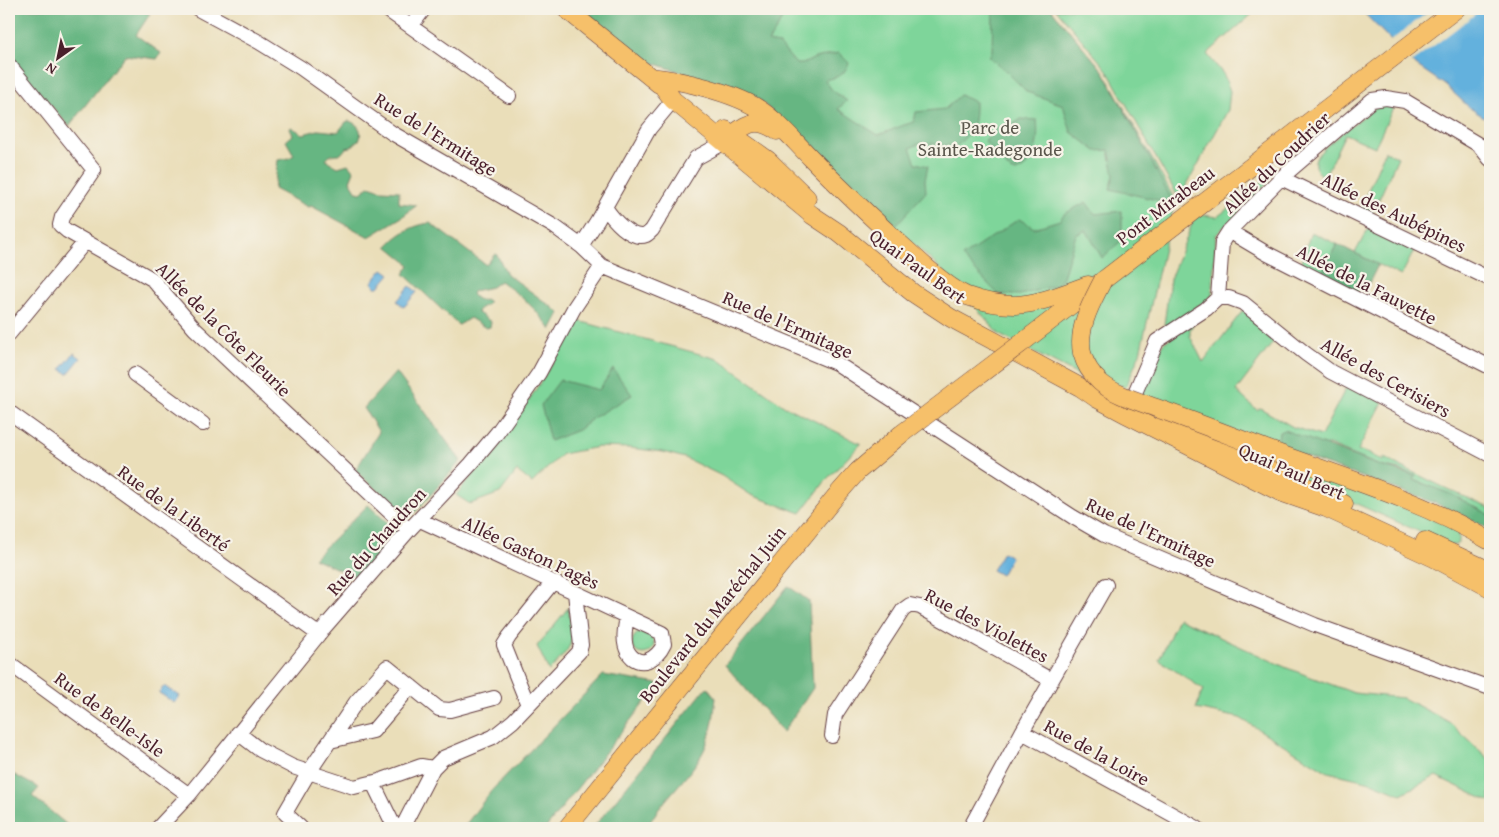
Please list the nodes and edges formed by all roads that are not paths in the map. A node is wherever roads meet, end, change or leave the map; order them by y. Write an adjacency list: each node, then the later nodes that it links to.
1 (198, 9): 18 (street, Rue de l'Ermitage)
2 (386, 9): 6 (street)
3 (424, 9): 6 (street)
4 (566, 9): 8 (main road, Quai Paul Bert)
5 (1456, 9): 21 (main road, Pont Mirabeau)
6 (411, 26): 10 (street)
7 (9, 65): 17 (street, Allée de la Côte Fleurie)
8 (650, 77): 9 (main road, Quai Paul Bert); 12 (main road)
9 (668, 94): 11 (main road, Quai Paul Bert); 15 (street)
10 (509, 96)
11 (729, 138): 12 (main road); 15 (street); 26 (main road, Quai Paul Bert)
12 (810, 158): 21 (main road)
13 (1490, 159): 14 (street, Allée du Coudrier)
14 (1281, 178): 16 (street, Allée du Coudrier); 20 (street, Allée des Aubépines)
15 (605, 208): 18 (street)
16 (1229, 231): 22 (street, Allée du Coudrier); 24 (street, Allée de la Fauvette)
17 (85, 242): 23 (street); 32 (street, Allée de la Côte Fleurie)
18 (581, 246): 19 (street, Rue de l'Ermitage)
19 (602, 266): 31 (street, Rue du Chaudron); 46 (street, Rue de l'Ermitage)
20 (1490, 279)
21 (1103, 280): 29 (main road, Pont Mirabeau, bridge); 33 (main road, bridge)
22 (1218, 298): 26 (street); 30 (street, Allée des Cerisiers)
23 (9, 334)
24 (1490, 367)
25 (135, 374): 28 (street)
26 (1127, 410): 34 (main road, Quai Paul Bert); 35 (main road, Quai Paul Bert)
27 (9, 412): 42 (street, Rue de la Liberté)
28 (203, 424)
29 (900, 436): 61 (main road, Boulevard du Maréchal Juin)
30 (1490, 455)
31 (420, 520): 32 (street, Rue du Chaudron); 37 (street, Allée Gaston Pagès)
32 (409, 530): 42 (street, Rue du Chaudron)
33 (1483, 536): 35 (main road)
34 (1434, 558): 35 (main road); 39 (main road, Quai Paul Bert)
35 (1466, 560): 36 (main road, Quai Paul Bert)
36 (1490, 571)
37 (553, 582): 40 (street, Allée Gaston Pagès); 48 (street)
38 (1106, 585): 44 (street, Rue de la Loire)
39 (1490, 588)
40 (575, 592): 41 (street, Allée Gaston Pagès); 48 (street)
41 (627, 617)
42 (318, 634): 50 (street, Rue du Chaudron)
43 (9, 663): 56 (street, Rue de Belle-Isle)
44 (1051, 680): 49 (street, Rue de la Loire); 51 (street, Rue des Violettes)
45 (411, 686): 47 (street); 52 (street); 52 (street)
46 (1490, 688)
47 (494, 698)
48 (528, 705): 53 (street)
49 (1022, 732): 62 (street); 63 (street, Rue de la Loire)
50 (238, 733): 54 (street); 56 (street, Rue du Chaudron)
51 (832, 736)
52 (330, 741): 54 (street)
53 (433, 768): 55 (street); 60 (street)
54 (309, 772): 55 (street); 58 (street)
55 (373, 783): 59 (street)
56 (189, 795): 57 (street, Rue du Chaudron)
57 (158, 828)
58 (301, 828)
59 (395, 828)
60 (402, 828)
61 (567, 828)
62 (970, 828)
63 (1197, 828)

